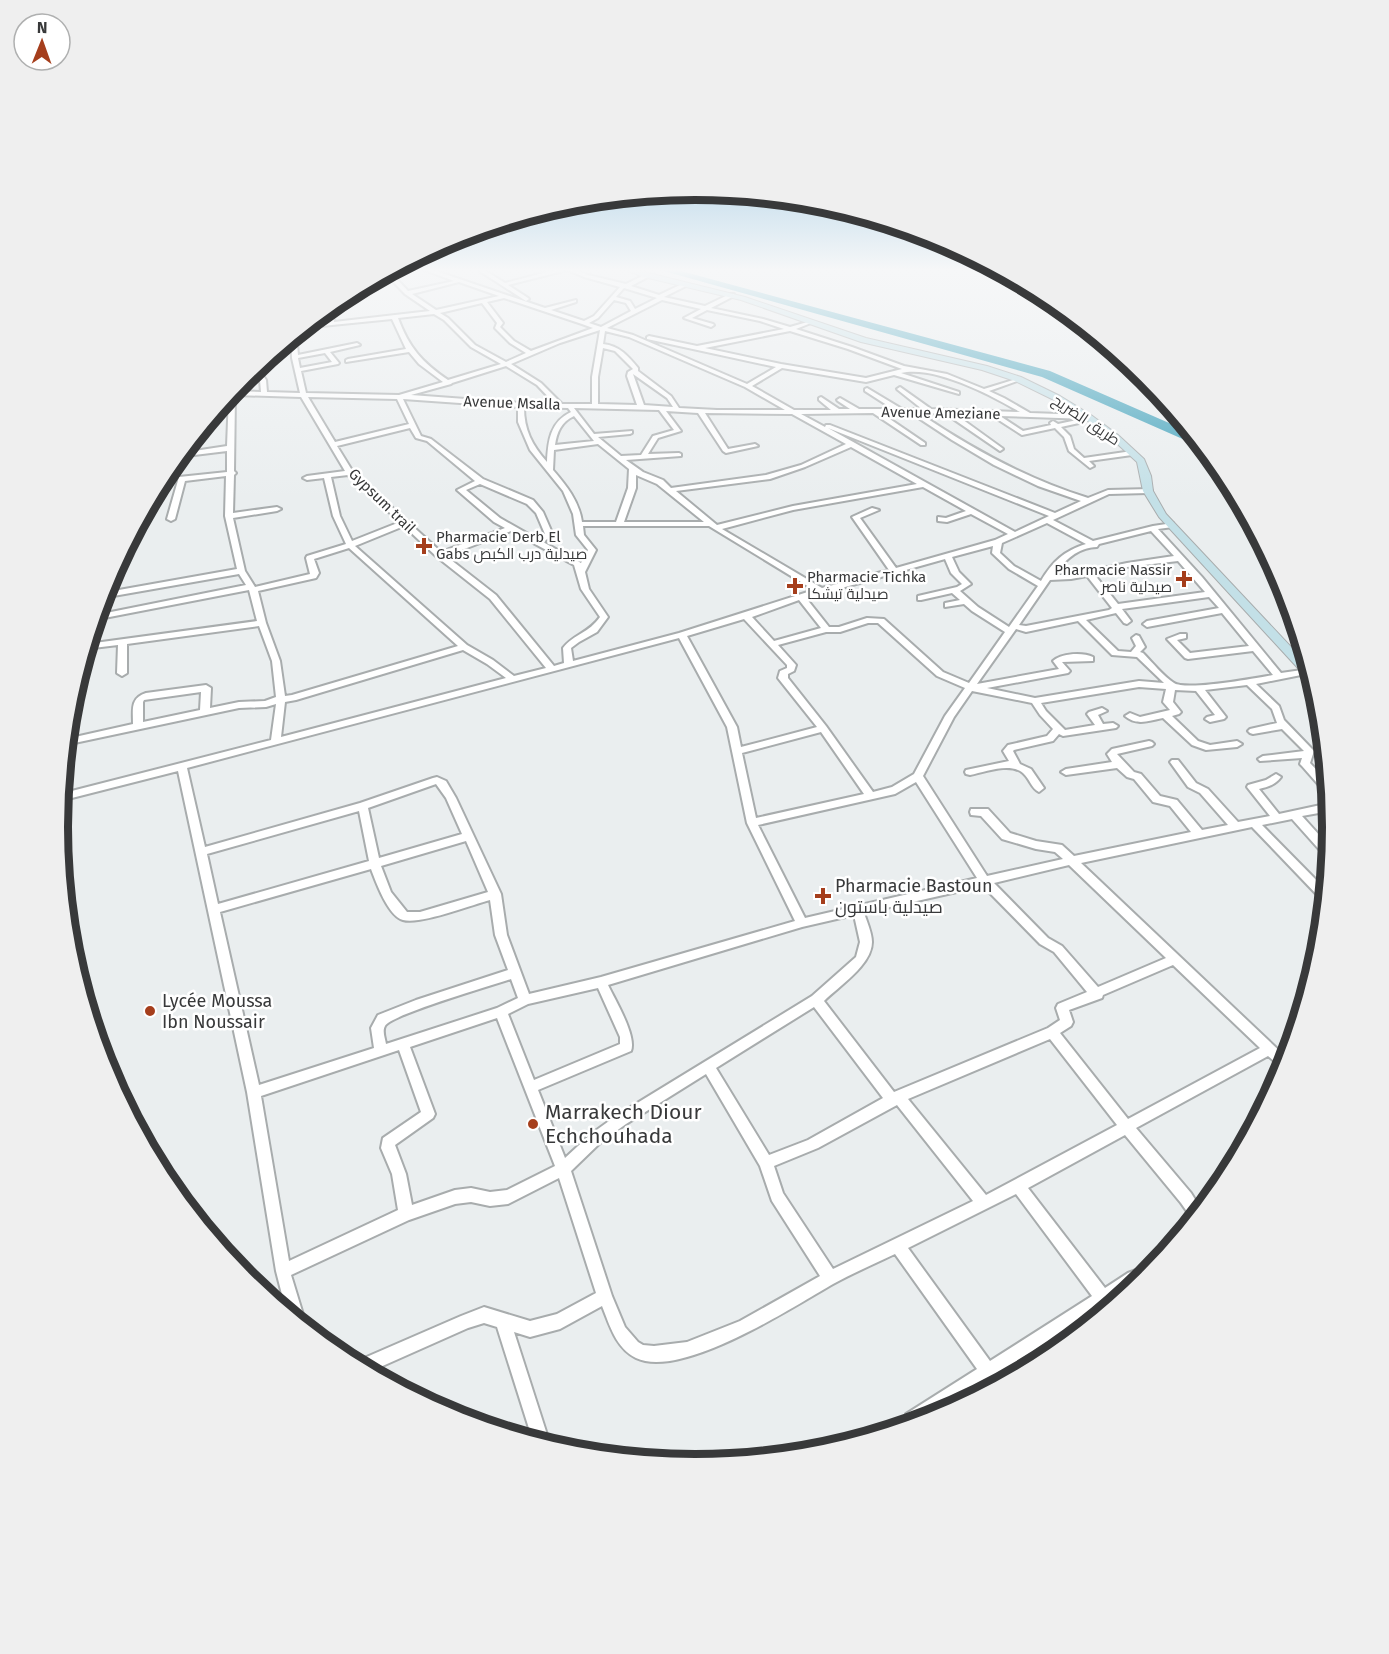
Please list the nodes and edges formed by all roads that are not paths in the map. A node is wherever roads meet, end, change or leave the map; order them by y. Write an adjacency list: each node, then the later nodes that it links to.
1 (294, 345): 20 (street, Gypsum trail)
2 (357, 345): 17 (street)
3 (407, 345): 16 (street)
4 (472, 345): 23 (street)
5 (517, 345): 19 (street)
6 (555, 345): 19 (street)
7 (609, 345): 14 (street)
8 (611, 345): 27 (street)
9 (654, 345): 21 (street)
10 (681, 345): 15 (street)
11 (707, 345): 15 (street)
12 (839, 345): 25 (street)
13 (886, 345): 30 (street, طريق الضريح)
14 (602, 346): 46 (street)
15 (697, 348): 18 (street)
16 (410, 350): 22 (street); 31 (street)
17 (326, 351): 20 (street); 26 (street)
18 (712, 351): 21 (street); 24 (street)
19 (531, 354): 23 (street)
20 (295, 357): 26 (street, Gypsum trail)
21 (688, 360): 32 (street)
22 (348, 362)
23 (506, 364): 31 (street); 45 (street)
24 (781, 366): 28 (street); 32 (street)
25 (913, 369): 28 (street); 35 (street)
26 (298, 370): 39 (street, Gypsum trail)
27 (635, 372): 47 (street); 49 (street)
28 (893, 373): 37 (street)
29 (260, 375): 38 (street)
30 (1018, 379): 35 (street); 63 (street, طريق الضريح)
31 (449, 383): 40 (street)
32 (747, 386): 50 (street)
33 (900, 389): 52 (street)
34 (867, 390): 57 (street)
35 (984, 391): 61 (street)
36 (242, 393): 38 (street, Avenue Msalla)
37 (957, 393)
38 (264, 394): 39 (street, Avenue Msalla)
39 (304, 396): 40 (street, Avenue Msalla); 71 (street, Gypsum trail)
40 (399, 397): 44 (street, Avenue Msalla); 65 (street)
41 (821, 399): 54 (street)
42 (840, 400): 55 (street)
43 (231, 405): 74 (street)
44 (521, 405): 45 (street, Avenue Msalla); 85 (street)
45 (565, 405): 46 (street, Avenue Msalla); 59 (street)
46 (595, 406): 47 (street, Avenue Msalla)
47 (641, 407): 48 (street, Avenue Msalla)
48 (661, 408): 49 (street, Avenue Msalla); 80 (street)
49 (677, 409): 53 (street, Avenue Msalla)
50 (794, 411): 53 (street, Avenue Msalla); 54 (street, Avenue Ameziane); 64 (street)
51 (912, 411): 52 (street, Avenue Ameziane); 57 (street, Avenue Ameziane); 94 (street)
52 (929, 411): 58 (street, Avenue Ameziane)
53 (701, 412): 73 (street)
54 (838, 412): 55 (street, Avenue Ameziane)
55 (860, 412): 56 (street, Avenue Ameziane)
56 (875, 412): 57 (street, Avenue Ameziane); 70 (street)
57 (902, 412)
58 (948, 412): 60 (street, Avenue Ameziane); 76 (street)
59 (574, 413): 68 (street); 75 (street)
60 (992, 413): 61 (street, Avenue Ameziane); 66 (street)
61 (1029, 415): 62 (street, Avenue Ameziane)
62 (1044, 416): 63 (street, Avenue Ameziane); 66 (street)
63 (1089, 418): 66 (street); 78 (street, طريق الضريح)
64 (810, 421): 72 (street); 99 (street)
65 (413, 424): 71 (street); 90 (street)
66 (1056, 425): 82 (street)
67 (630, 432): 68 (street)
68 (592, 436): 69 (street)
69 (600, 442): 75 (street); 81 (street)
70 (923, 444)
71 (332, 445): 86 (street, Gypsum trail)
72 (849, 445): 91 (street); 92 (street)
73 (755, 446)
74 (231, 448): 77 (street); 87 (street)
75 (551, 448): 85 (street)
76 (1000, 449)
77 (191, 453)
78 (1132, 453): 82 (street); 93 (street, طريق الضريح)
79 (679, 455): 80 (street)
80 (644, 456): 81 (street)
81 (620, 458): 84 (street)
82 (1083, 460): 83 (street)
83 (1090, 466)
84 (633, 468): 92 (street); 104 (street)
85 (550, 470): 103 (street)
86 (350, 472): 88 (street); 102 (street, Gypsum trail)
87 (232, 473): 98 (street); 100 (street)
88 (327, 477): 89 (street); 112 (street)
89 (307, 478)
90 (480, 481): 107 (street); 110 (street)
91 (922, 484): 97 (street); 106 (street)
92 (671, 490): 106 (street)
93 (1148, 491): 94 (street); 105 (street, طريق الضريح)
94 (1089, 501): 99 (street)
95 (277, 509): 98 (street)
96 (875, 510): 118 (street)
97 (972, 511): 101 (street); 109 (street)
98 (229, 516): 117 (street)
99 (1052, 518): 109 (street); 113 (street)
100 (171, 519)
101 (941, 519)
102 (405, 523): 112 (street); 114 (street, Gypsum trail)
103 (580, 524): 104 (street); 119 (street)
104 (619, 525): 106 (street)
105 (1170, 525): 108 (street); 153 (street, طريق الضريح)
106 (714, 526): 124 (street)
107 (511, 528): 110 (street); 114 (street)
108 (1153, 528): 113 (street); 116 (street)
109 (1015, 535): 111 (street)
110 (537, 542): 119 (street)
111 (998, 542): 115 (street); 121 (street)
112 (350, 545): 122 (street); 149 (street)
113 (1094, 545): 121 (street)
114 (440, 555): 155 (street, Gypsum trail)
115 (948, 556): 118 (street); 123 (street)
116 (1181, 558): 120 (street); 126 (street)
117 (241, 571): 122 (street); 125 (street)
118 (894, 571): 124 (street)
119 (581, 572): 154 (street)
120 (1089, 573): 121 (street); 131 (street)
121 (1045, 582): 140 (street)
122 (252, 588): 133 (street); 137 (street)
123 (956, 589): 128 (street); 129 (street)
124 (821, 591): 127 (street)
125 (112, 594)
126 (1211, 594): 131 (street); 132 (street)
127 (801, 597): 134 (street); 139 (street)
128 (921, 597)
129 (965, 601): 130 (street); 140 (street)
130 (948, 605)
131 (1118, 607): 135 (street); 136 (street)
132 (1224, 610): 138 (street); 150 (street)
133 (104, 616)
134 (746, 616): 141 (street); 147 (street)
135 (1081, 619): 140 (street); 151 (street)
136 (1127, 621)
137 (261, 623): 146 (street); 164 (street)
138 (1147, 624)
139 (826, 628): 147 (street); 162 (street)
140 (1011, 629): 162 (street)
141 (682, 635): 154 (street); 182 (street)
142 (1183, 636): 144 (street)
143 (1136, 638): 151 (street)
144 (1171, 639): 145 (street); 150 (street)
145 (1159, 640)
146 (123, 641): 148 (street); 156 (street)
147 (771, 644): 174 (street)
148 (95, 646)
149 (464, 647): 159 (street); 164 (street)
150 (1256, 648): 158 (street)
151 (1134, 652): 161 (street)
152 (1090, 659): 162 (street)
153 (1299, 661)
154 (569, 665): 155 (street)
155 (552, 669): 159 (street)
156 (122, 674)
157 (1302, 674): 158 (street)
158 (1279, 677): 160 (street)
159 (511, 678): 179 (street)
160 (1250, 683): 163 (street); 171 (street)
161 (1172, 685): 163 (street); 165 (street); 168 (street)
162 (972, 687): 165 (street); 191 (street)
163 (1197, 687): 170 (street)
164 (281, 699): 167 (street); 179 (street)
165 (1035, 701): 176 (street)
166 (1102, 711): 175 (street)
167 (205, 713): 173 (street); 173 (street)
168 (1166, 714): 169 (street); 181 (street)
169 (1130, 717)
170 (1210, 720)
171 (1284, 725): 177 (street); 183 (street)
172 (1113, 726): 175 (street)
173 (138, 727): 178 (street)
174 (824, 728): 182 (street); 195 (street)
175 (1101, 728): 176 (street)
176 (1058, 729): 186 (street)
177 (1253, 731)
178 (74, 740)
179 (275, 743): 188 (street)
180 (1149, 744): 187 (street)
181 (1237, 744)
182 (737, 751): 203 (street)
183 (1308, 754): 184 (street); 193 (street)
184 (1263, 759)
185 (1175, 762): 204 (street)
186 (1012, 764): 189 (street); 194 (street)
187 (1119, 764): 190 (street); 205 (street)
188 (182, 768): 196 (street); 208 (street)
189 (970, 772)
190 (1066, 772)
191 (918, 776): 195 (street); 211 (street)
192 (1276, 777): 201 (street)
193 (1319, 780)
194 (1039, 788)
195 (870, 795): 203 (street)
196 (69, 796)
197 (363, 806): 206 (street); 208 (street); 210 (street)
198 (1321, 809): 200 (street)
199 (975, 812): 209 (street)
200 (1294, 814): 201 (street); 207 (street)
201 (1277, 818): 202 (street)
202 (1254, 822): 204 (street); 212 (street)
203 (752, 823): 216 (street)
204 (1235, 826): 205 (street)
205 (1199, 834): 209 (street)
206 (467, 837): 210 (street); 213 (street)
207 (1321, 844)
208 (201, 852): 214 (street)
209 (1071, 861): 211 (street); 217 (street)
210 (374, 864): 213 (street); 214 (street)
211 (984, 880): 215 (street); 220 (street)
212 (1318, 889)
213 (495, 894): 218 (street)
214 (213, 910): 231 (street)
215 (858, 910): 216 (street); 222 (street)
216 (802, 922): 219 (street)
217 (1175, 959): 220 (street); 226 (street)
218 (515, 973): 221 (street); 227 (street)
219 (601, 982): 221 (street); 230 (street)
220 (1098, 993): 224 (street)
221 (525, 1000): 223 (street)
222 (816, 1000): 229 (street); 232 (street)
223 (501, 1012): 225 (street); 230 (street)
224 (1052, 1032): 232 (street); 233 (street)
225 (403, 1044): 227 (street); 239 (street)
226 (1269, 1049): 228 (street); 233 (street)
227 (381, 1051): 231 (street)
228 (1278, 1057)
229 (709, 1067): 234 (street); 235 (street)
230 (531, 1087): 235 (street)
231 (254, 1092): 241 (street)
232 (895, 1099): 234 (street); 237 (street)
233 (1126, 1125): 236 (street); 238 (street)
234 (766, 1163): 242 (street)
235 (563, 1169): 239 (street); 243 (street)
236 (1018, 1186): 237 (street); 244 (street)
237 (983, 1202): 240 (street)
238 (1193, 1208)
239 (406, 1214): 241 (street)
240 (897, 1245): 242 (street); 249 (street)
241 (283, 1271): 245 (street)
242 (830, 1278): 243 (street)
243 (605, 1296): 247 (street)
244 (1105, 1300)
245 (292, 1307)
246 (1091, 1312): 249 (street)
247 (503, 1320): 248 (street); 251 (street)
248 (371, 1364)
249 (987, 1370): 250 (street)
250 (932, 1407)
251 (539, 1435)

